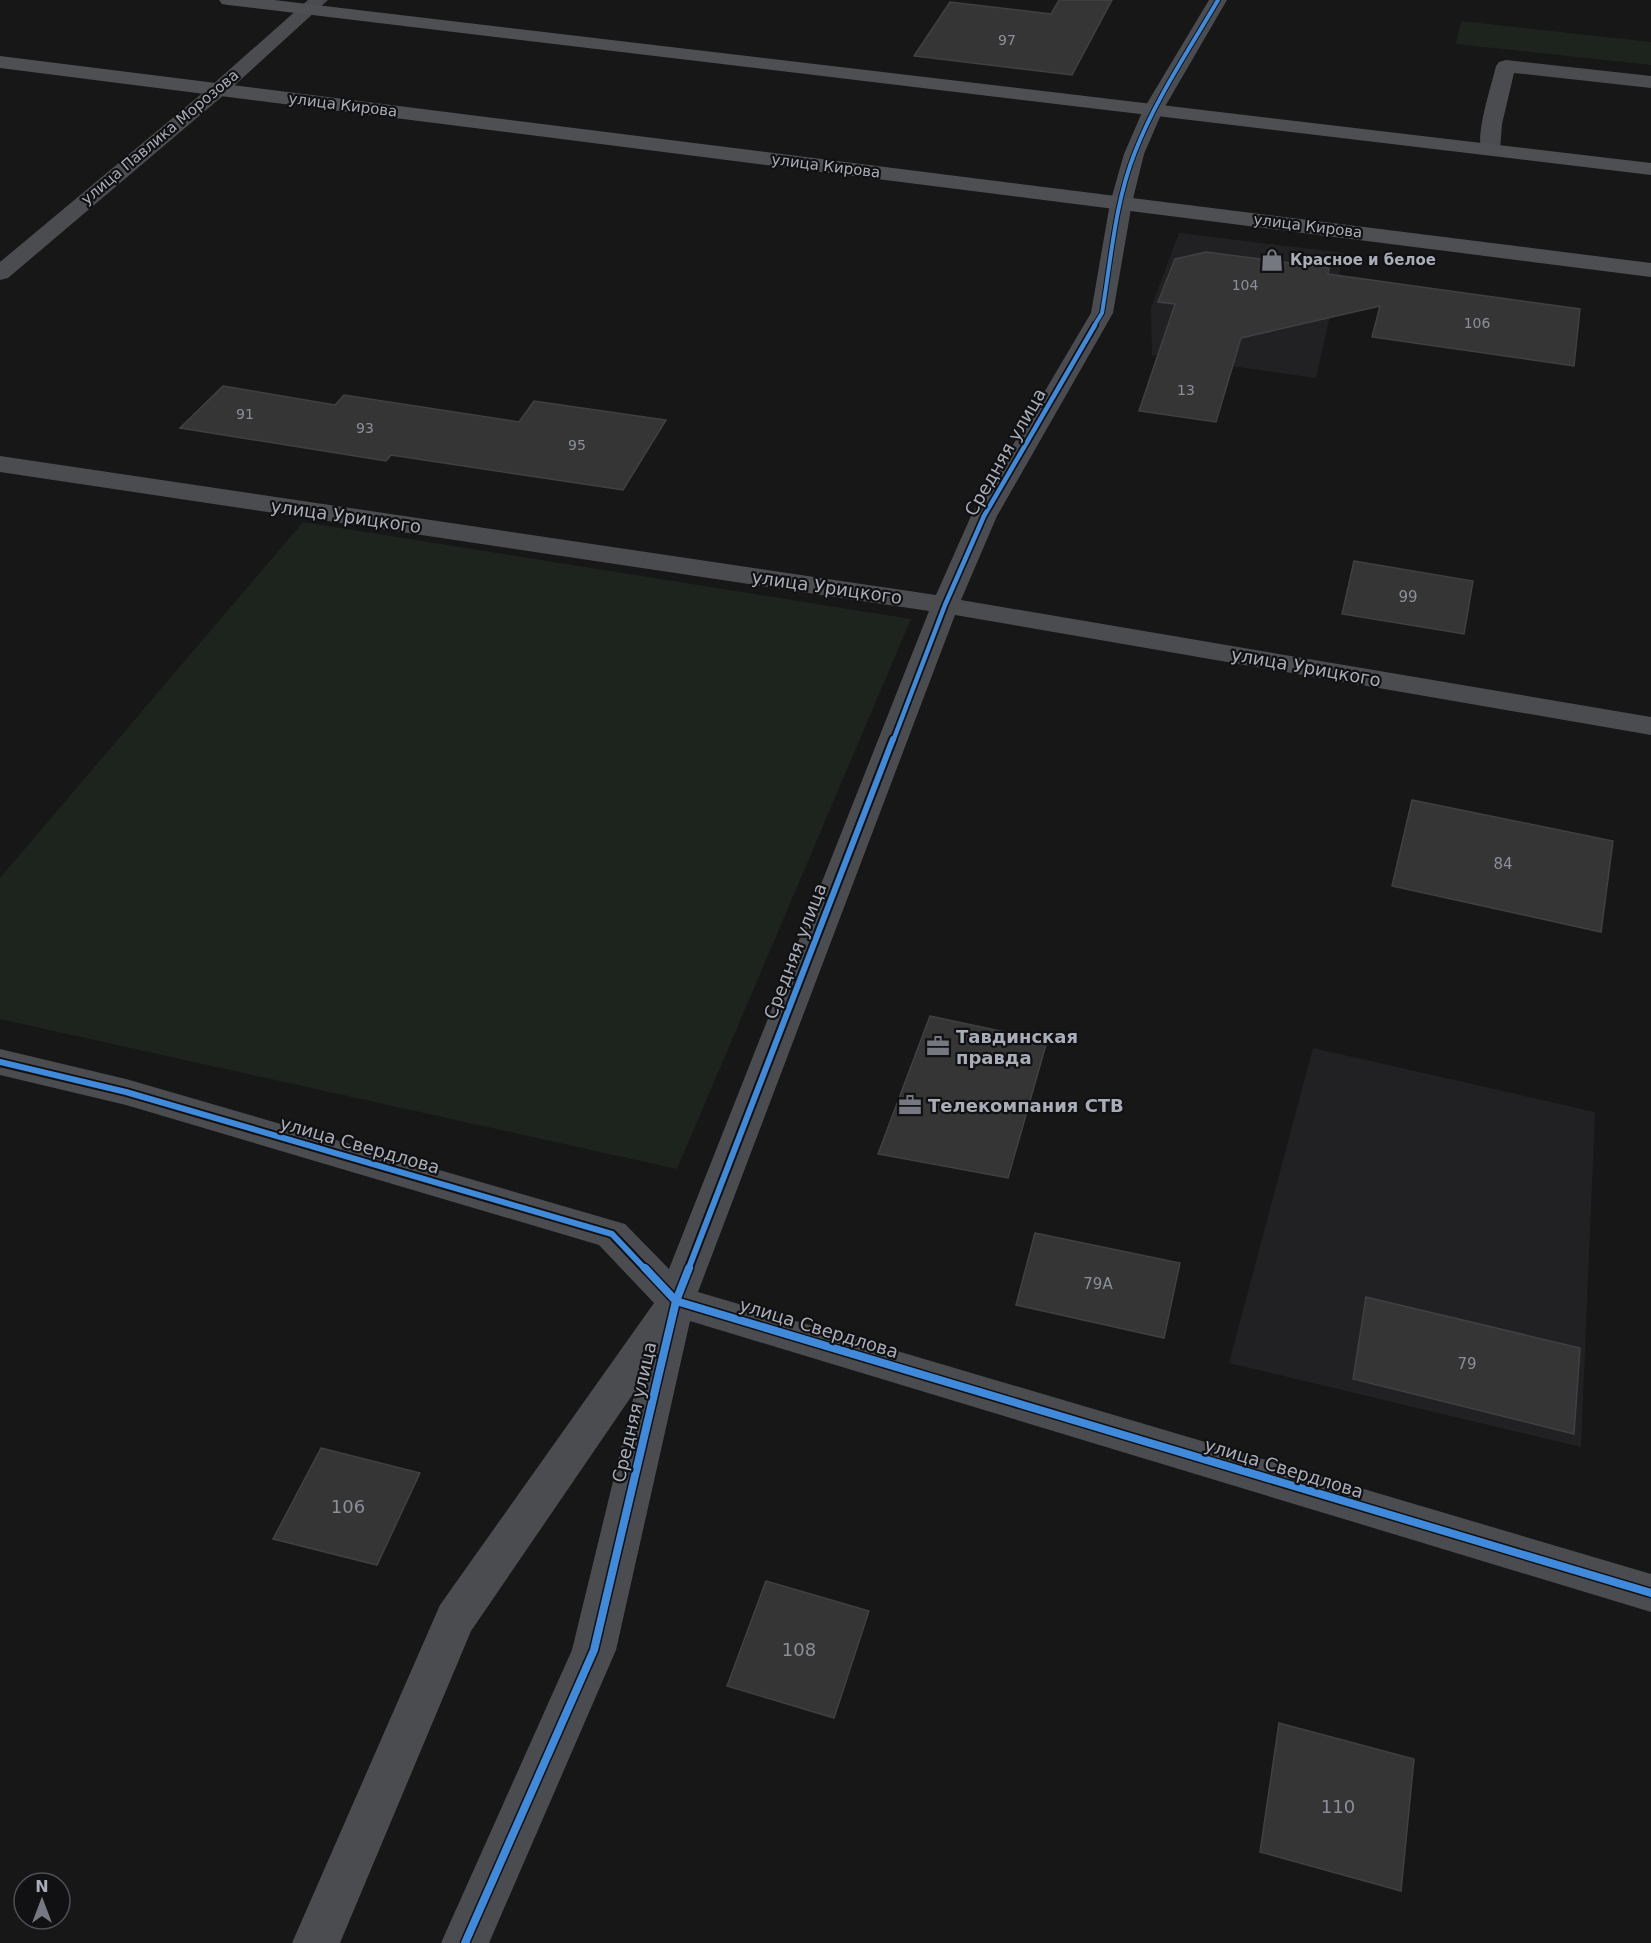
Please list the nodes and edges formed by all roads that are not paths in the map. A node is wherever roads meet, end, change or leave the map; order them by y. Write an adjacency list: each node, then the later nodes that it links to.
1 (228, 0): 3 (main road)
2 (1218, 0): 7 (street, Средняя улица)
3 (314, 5): 6 (street, улица Павлика Морозова); 7 (main road)
4 (0, 62): 6 (main road, улица Кирова)
5 (1651, 82): 8 (street)
6 (218, 90): 10 (main road, улица Кирова); 12 (street, улица Павлика Морозова)
7 (1153, 110): 8 (main road); 10 (street, Средняя улица)
8 (1490, 150): 9 (main road)
9 (1651, 169)
10 (1121, 203): 11 (main road, улица Кирова); 14 (street, Средняя улица)
11 (1651, 270)
12 (0, 273)
13 (0, 464): 14 (street, улица Урицкого)
14 (945, 605): 15 (street, улица Урицкого); 17 (street, Средняя улица)
15 (1651, 726)
16 (0, 1062): 17 (street, улица Свердлова)
17 (676, 1301): 18 (street, улица Свердлова); 19 (street); 20 (street, Средняя улица)
18 (1651, 1593)
19 (316, 1943)
20 (465, 1943)

